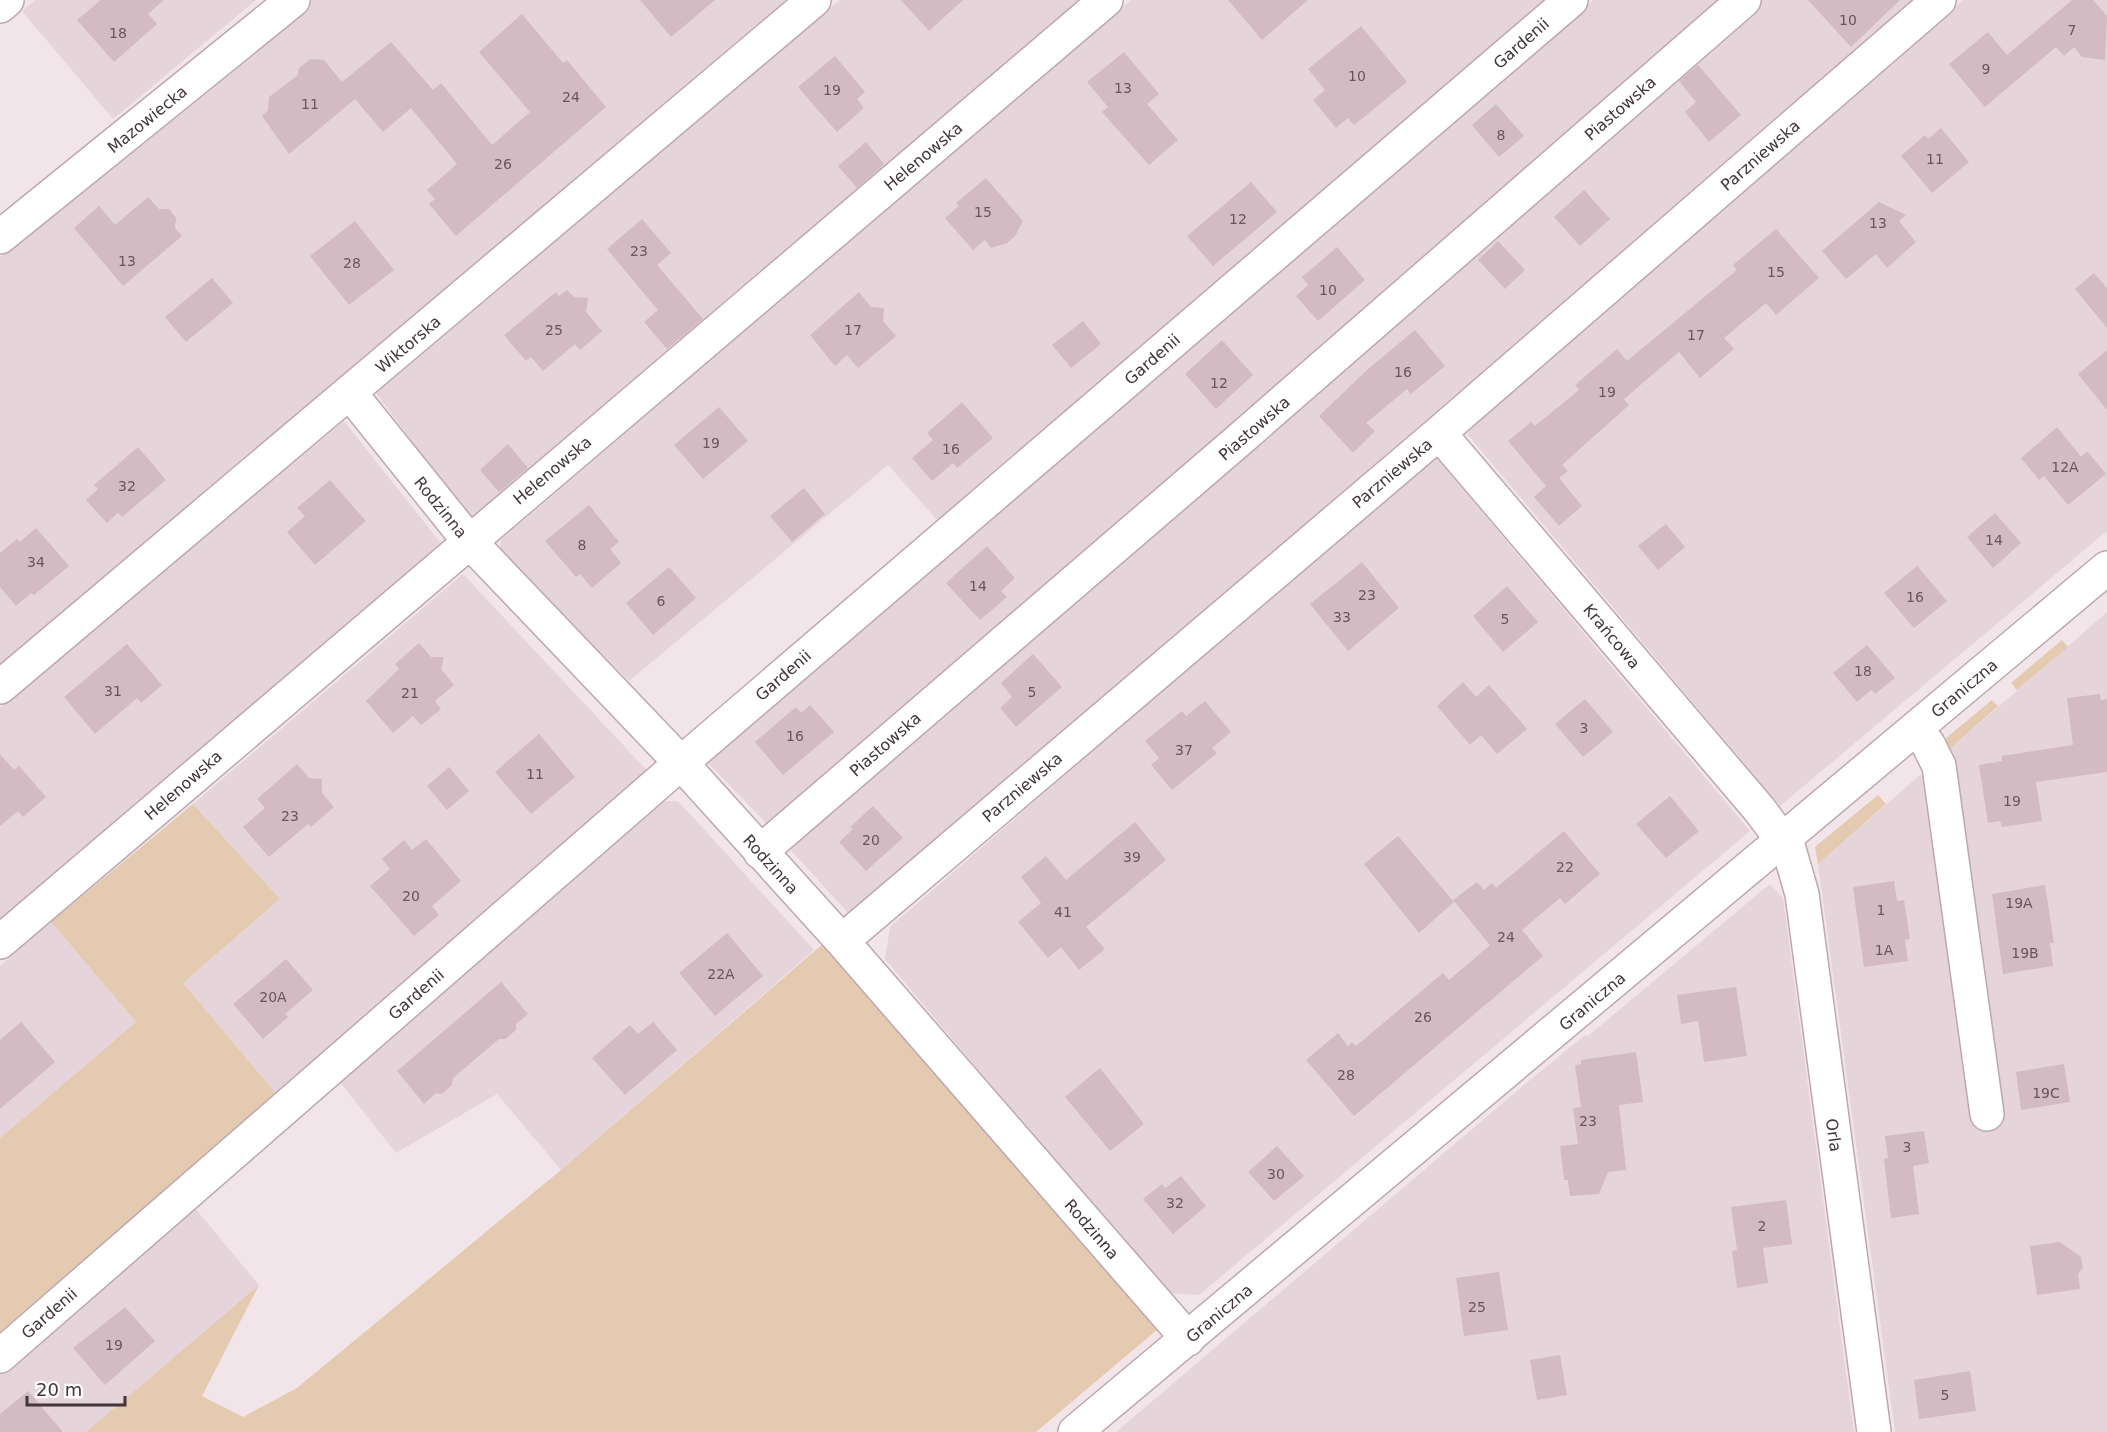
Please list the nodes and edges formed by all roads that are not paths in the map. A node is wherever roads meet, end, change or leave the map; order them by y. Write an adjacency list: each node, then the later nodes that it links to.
1 (7, 0): 8 (street)
2 (293, 0): 9 (street, Mazowiecka)
3 (814, 0): 10 (street, Wiktorska)
4 (1106, 0): 12 (street, Helenowska)
5 (1571, 0): 16 (street, Gardenii)
6 (1744, 0): 18 (street, Piastowska)
7 (1939, 0): 11 (street, Parzniewska)
8 (0, 6)
9 (0, 237)
10 (350, 393): 12 (street, Rodzinna); 14 (street, Wiktorska)
11 (1439, 433): 17 (street, Krańcowa); 19 (street, Parzniewska)
12 (469, 541): 16 (street, Rodzinna); 20 (street, Helenowska)
13 (2107, 568): 15 (street, Graniczna)
14 (0, 687)
15 (1915, 729): 17 (street, Graniczna); 21 (street)
16 (681, 763): 18 (street, Rodzinna); 23 (street, Gardenii)
17 (1783, 841): 22 (street, Graniczna); 25 (street, Orla)
18 (760, 852): 19 (street, Rodzinna)
19 (842, 940): 22 (street, Rodzinna)
20 (0, 942)
21 (1987, 1114)
22 (1188, 1339): 24 (street, Graniczna)
23 (0, 1356)
24 (1075, 1432)
25 (1874, 1432)

